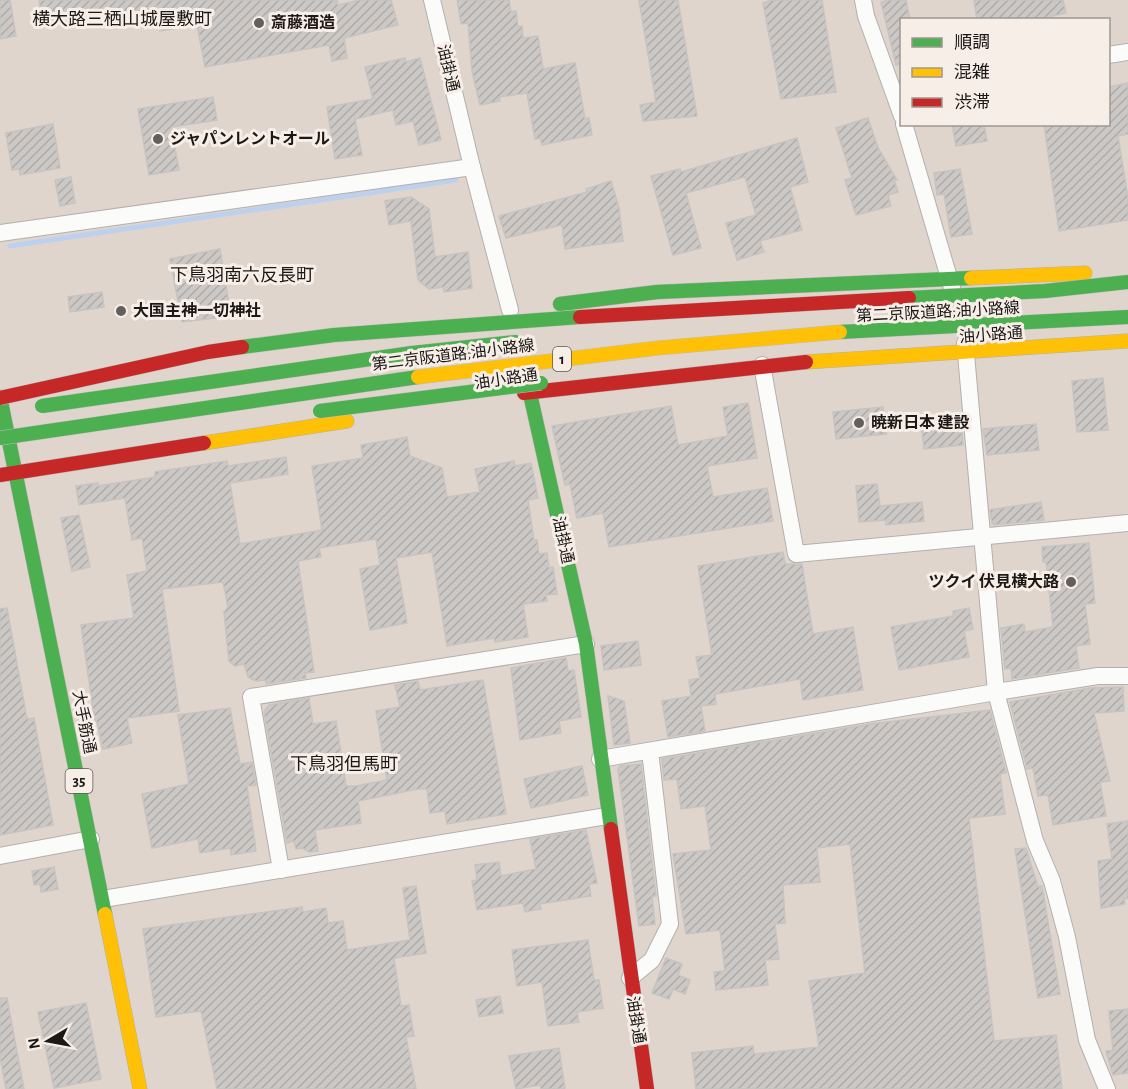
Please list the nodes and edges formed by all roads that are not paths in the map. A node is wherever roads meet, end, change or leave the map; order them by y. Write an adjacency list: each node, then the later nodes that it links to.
1 (432, 0): 7 (street, 油掛通)
2 (863, 0): 5 (street)
3 (1128, 52): 4 (street)
4 (1110, 55)
5 (898, 88)
6 (905, 126): 10 (street)
7 (472, 167): 8 (street); 13 (street, 油掛通)
8 (0, 233)
9 (1128, 272): 10 (main road)
10 (949, 277): 13 (main road); 19 (street)
11 (1128, 282): 23 (main road, bridge)
12 (1128, 295): 15 (main road, 第二京阪道路;油小路線)
13 (510, 310): 21 (main road); 22 (main road, 油掛通)
14 (1128, 317): 26 (main road, 第二京阪道路;油小路線 / 1, bridge)
15 (641, 328)
16 (1128, 336): 25 (main road, bridge)
17 (527, 340): 24 (main road, 第二京阪道路;油小路線, bridge)
18 (1128, 341): 19 (main road, 油小路通)
19 (968, 353): 20 (main road, 油小路通); 32 (street)
20 (762, 365): 22 (main road, 油小路通); 32 (street)
21 (0, 386)
22 (530, 392): 29 (main road, 油小路通); 33 (main road, 油掛通)
23 (0, 398): 29 (main road, 大手筋通 / 35)
24 (0, 412)
25 (286, 416)
26 (0, 438)
27 (23, 451): 28 (main road)
28 (0, 452)
29 (16, 473): 30 (main road, 油小路通); 39 (main road, 大手筋通 / 35)
30 (0, 475)
31 (1128, 523): 32 (street)
32 (982, 536): 35 (street)
33 (586, 644): 37 (main road, 油掛通); 41 (street)
34 (1128, 676): 35 (street)
35 (996, 692): 36 (street); 46 (street)
36 (650, 751): 37 (street); 43 (street)
37 (600, 759): 38 (main road, 油掛通)
38 (608, 816): 41 (street); 43 (main road, 油掛通)
39 (91, 839): 40 (street); 42 (main road, 大手筋通 / 35)
40 (0, 856)
41 (281, 870): 42 (street)
42 (103, 899): 44 (main road, 大手筋通 / 35)
43 (630, 978): 45 (main road, 油掛通)
44 (140, 1089)
45 (647, 1089)
46 (1107, 1089)

